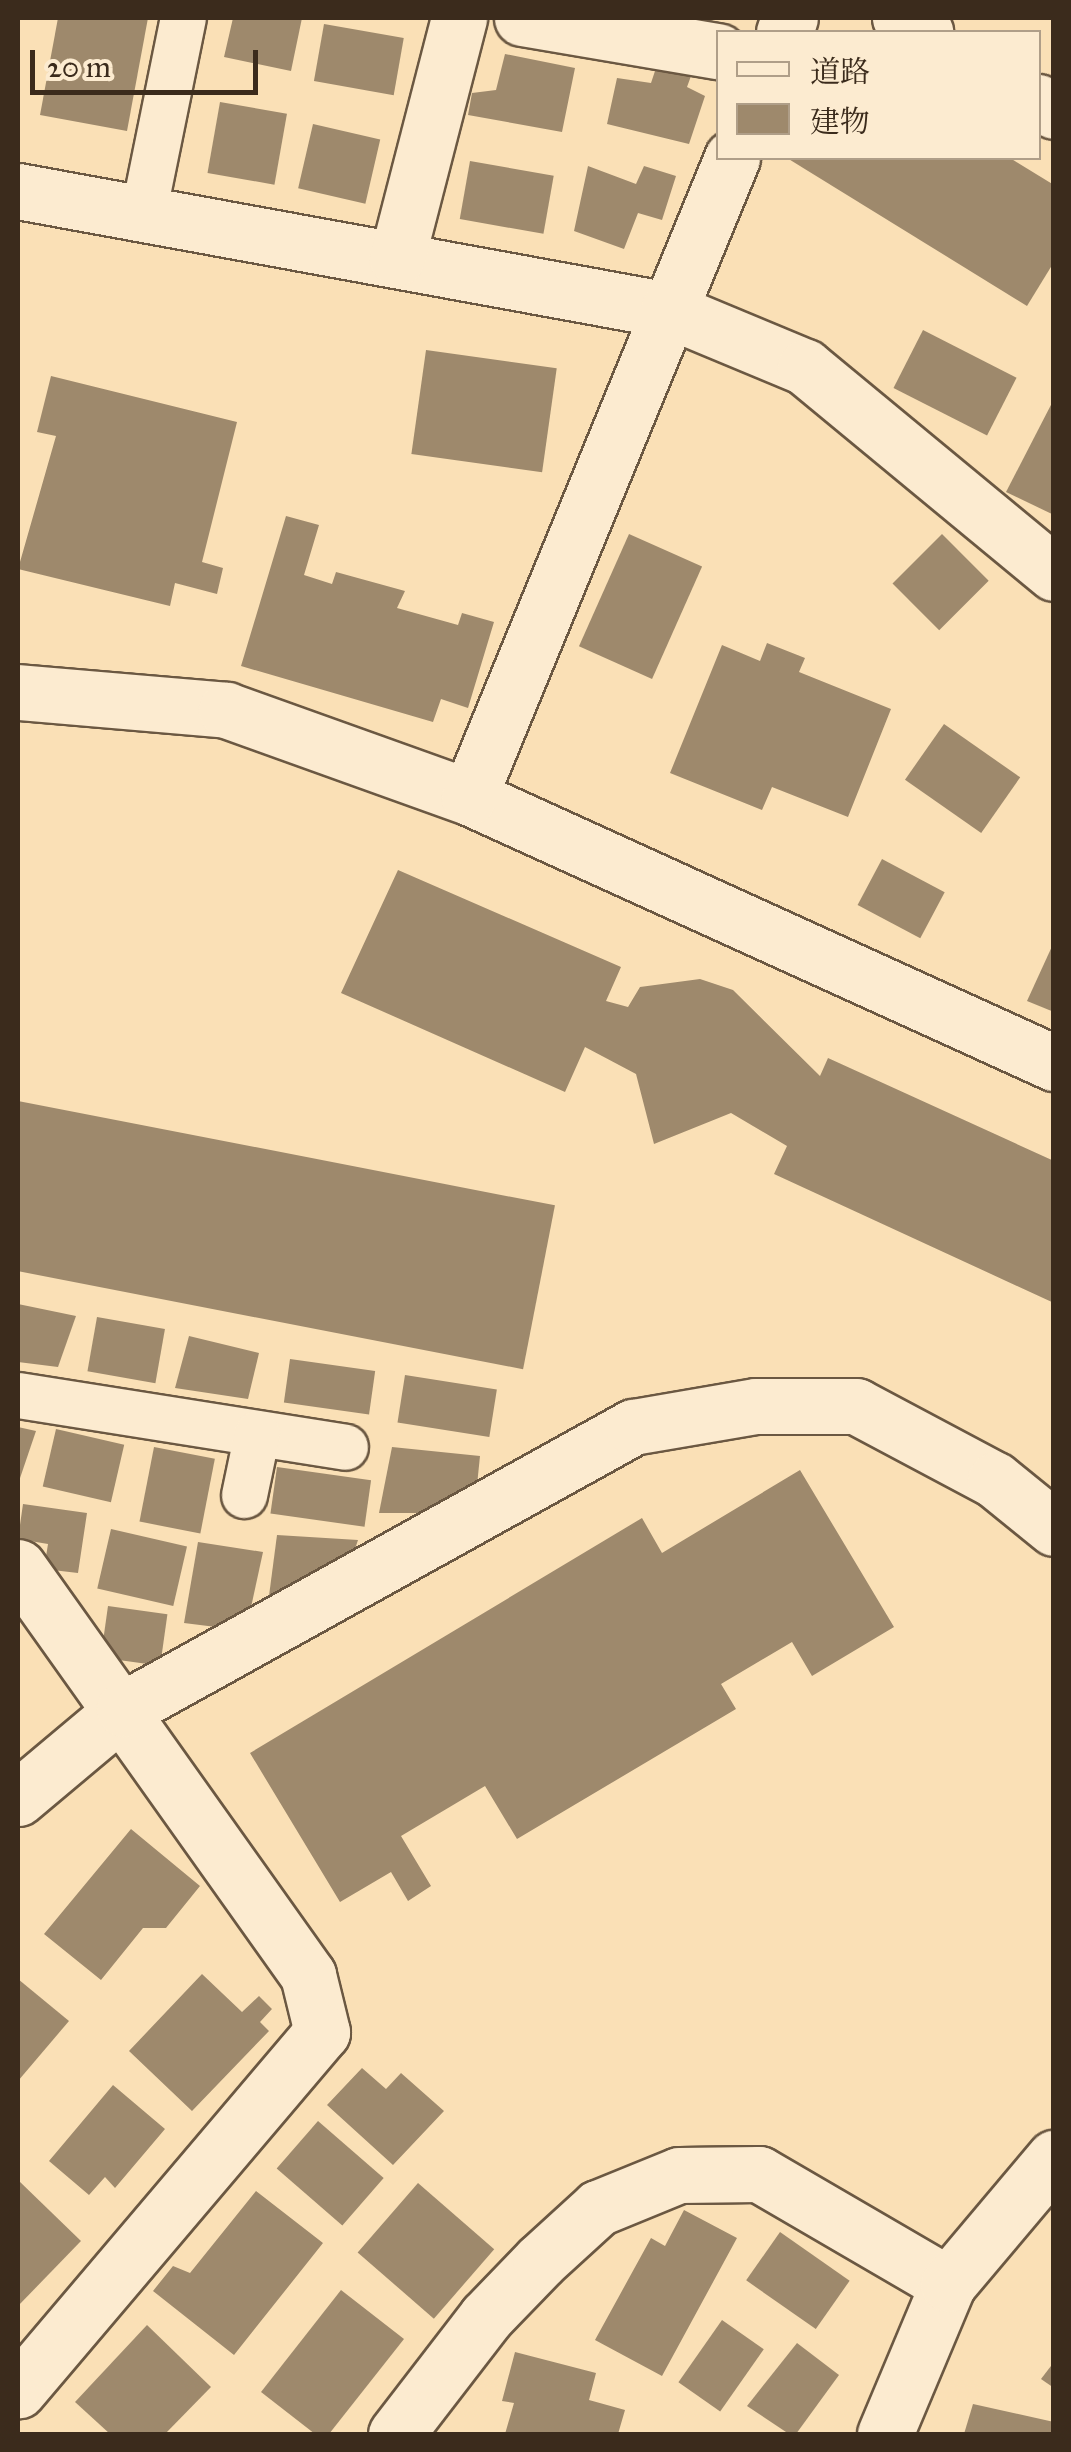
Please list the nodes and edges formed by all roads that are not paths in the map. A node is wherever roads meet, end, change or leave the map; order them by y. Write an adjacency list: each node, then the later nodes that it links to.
1 (183, 18): 7 (lane)
2 (459, 18): 8 (street)
3 (522, 18): 4 (street)
4 (716, 50)
5 (731, 160): 9 (street)
6 (18, 191): 7 (street)
7 (144, 210): 8 (street)
8 (396, 258): 9 (street)
9 (668, 310): 10 (street); 12 (street)
10 (1054, 573)
11 (18, 692): 12 (street)
12 (469, 798): 13 (street)
13 (1054, 1063)
14 (18, 1395): 15 (lane)
15 (257, 1433): 16 (lane); 17 (lane)
16 (345, 1447)
17 (244, 1495)
18 (1054, 1528): 20 (street)
19 (18, 1567): 20 (street)
20 (124, 1709): 21 (street); 24 (street)
21 (18, 1798)
22 (1054, 2158): 23 (street)
23 (948, 2284): 25 (street); 26 (street)
24 (18, 2390)
25 (396, 2434)
26 (885, 2434)

